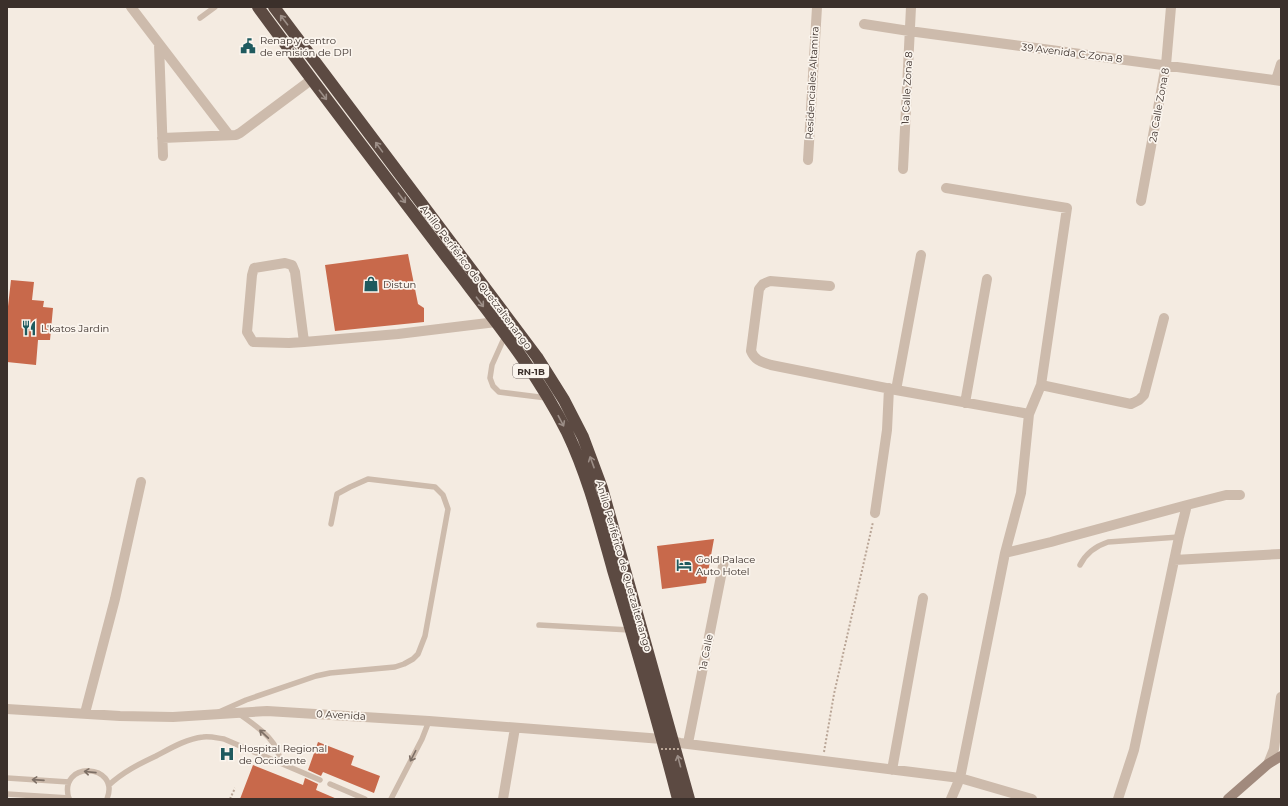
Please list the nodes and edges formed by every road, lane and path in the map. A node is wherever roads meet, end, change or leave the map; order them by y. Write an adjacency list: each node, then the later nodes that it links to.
1 (131, 7): 11 (street)
2 (215, 7): 8 (lane)
3 (258, 7): 14 (highway, Anillo Periférico de Quetzaltenango / RN-1B)
4 (274, 7): 57 (highway, Anillo Periférico de Quetzaltenango / RN-1B, one-way to 4)
5 (817, 7): 19 (street, Residenciales Altamira)
6 (911, 7): 10 (street, 1a Calle Zona 8)
7 (1171, 7): 13 (street, 2a Calle Zona 8)
8 (200, 18)
9 (864, 24): 10 (street, 39 Avenida C Zona 8)
10 (909, 31): 13 (street, 39 Avenida C Zona 8); 20 (street, 1a Calle Zona 8)
11 (160, 44): 16 (street); 17 (street)
12 (1281, 64): 15 (street)
13 (1166, 65): 15 (street, 39 Avenida C Zona 8); 22 (street, 2a Calle Zona 8)
14 (311, 80): 16 (street); 27 (highway, Anillo Periférico de Quetzaltenango / RN-1B, one-way to 27)
15 (1278, 81)
16 (229, 135): 17 (street)
17 (162, 138): 18 (street)
18 (163, 156)
19 (808, 160)
20 (903, 169)
21 (946, 188): 30 (street)
22 (1141, 201)
23 (921, 255): 31 (street)
24 (987, 280): 33 (street)
25 (830, 286): 31 (street)
26 (1164, 318): 30 (street)
27 (496, 322): 28 (highway, Anillo Periférico de Quetzaltenango / RN-1B); 29 (street)
28 (505, 335): 32 (highway, Anillo Periférico de Quetzaltenango / RN-1B); 32 (lane)
29 (304, 342): 29 (street)
30 (1041, 384): 34 (street)
31 (892, 389): 33 (street); 38 (street)
32 (549, 399): 48 (highway, Anillo Periférico de Quetzaltenango / RN-1B, one-way to 48)
33 (965, 403): 34 (street)
34 (1029, 414): 41 (street)
35 (141, 482): 52 (street)
36 (1240, 495): 37 (street)
37 (1187, 505): 40 (street); 41 (street)
38 (875, 513): 59 (path)
39 (331, 524): 53 (lane)
40 (1179, 536): 43 (street); 45 (lane)
41 (1005, 553): 64 (street)
42 (1281, 554): 43 (street)
43 (1174, 560): 82 (street)
44 (724, 561): 56 (street, 1a Calle)
45 (1080, 565)
46 (923, 598): 62 (street)
47 (539, 625): 48 (lane)
48 (631, 630): 57 (highway, Anillo Periférico de Quetzaltenango / RN-1B)
49 (1281, 696): 61 (street)
50 (7, 709): 52 (street, 0 Avenida)
51 (237, 712): 53 (street, 0 Avenida); 54 (street, 0 Avenida); 60 (lane, one-way to 51)
52 (85, 713): 53 (street, 0 Avenida)
53 (213, 714)
54 (430, 721): 55 (street, 0 Avenida); 76 (lane, one-way to 76)
55 (516, 728): 57 (street, 0 Avenida); 77 (street)
56 (688, 743): 57 (street, 0 Avenida); 59 (street, 0 Avenida)
57 (669, 744): 78 (highway, Anillo Periférico de Quetzaltenango / RN-1B); 79 (highway, Anillo Periférico de Quetzaltenango / RN-1B, one-way to 57)
58 (1281, 756): 61 (street)
59 (822, 761): 62 (street, 0 Avenida)
60 (280, 763): 65 (lane); 68 (lane)
61 (1268, 764): 83 (street)
62 (892, 770): 64 (street, 0 Avenida)
63 (7, 778): 66 (lane, one-way to 63)
64 (960, 778): 71 (street, 0 Avenida); 80 (street)
65 (320, 780)
66 (69, 782): 68 (lane, one-way to 66); 72 (lane)
67 (330, 784): 75 (lane)
68 (108, 785): 73 (lane)
69 (235, 788): 74 (path)
70 (7, 794): 72 (lane)
71 (1016, 797): 81 (street, 0 Avenida)
72 (69, 798)
73 (107, 799)
74 (230, 799)
75 (365, 799)
76 (391, 799)
77 (503, 799)
78 (678, 799)
79 (689, 799)
80 (951, 799)
81 (1032, 799)
82 (1118, 799)
83 (1228, 799)

